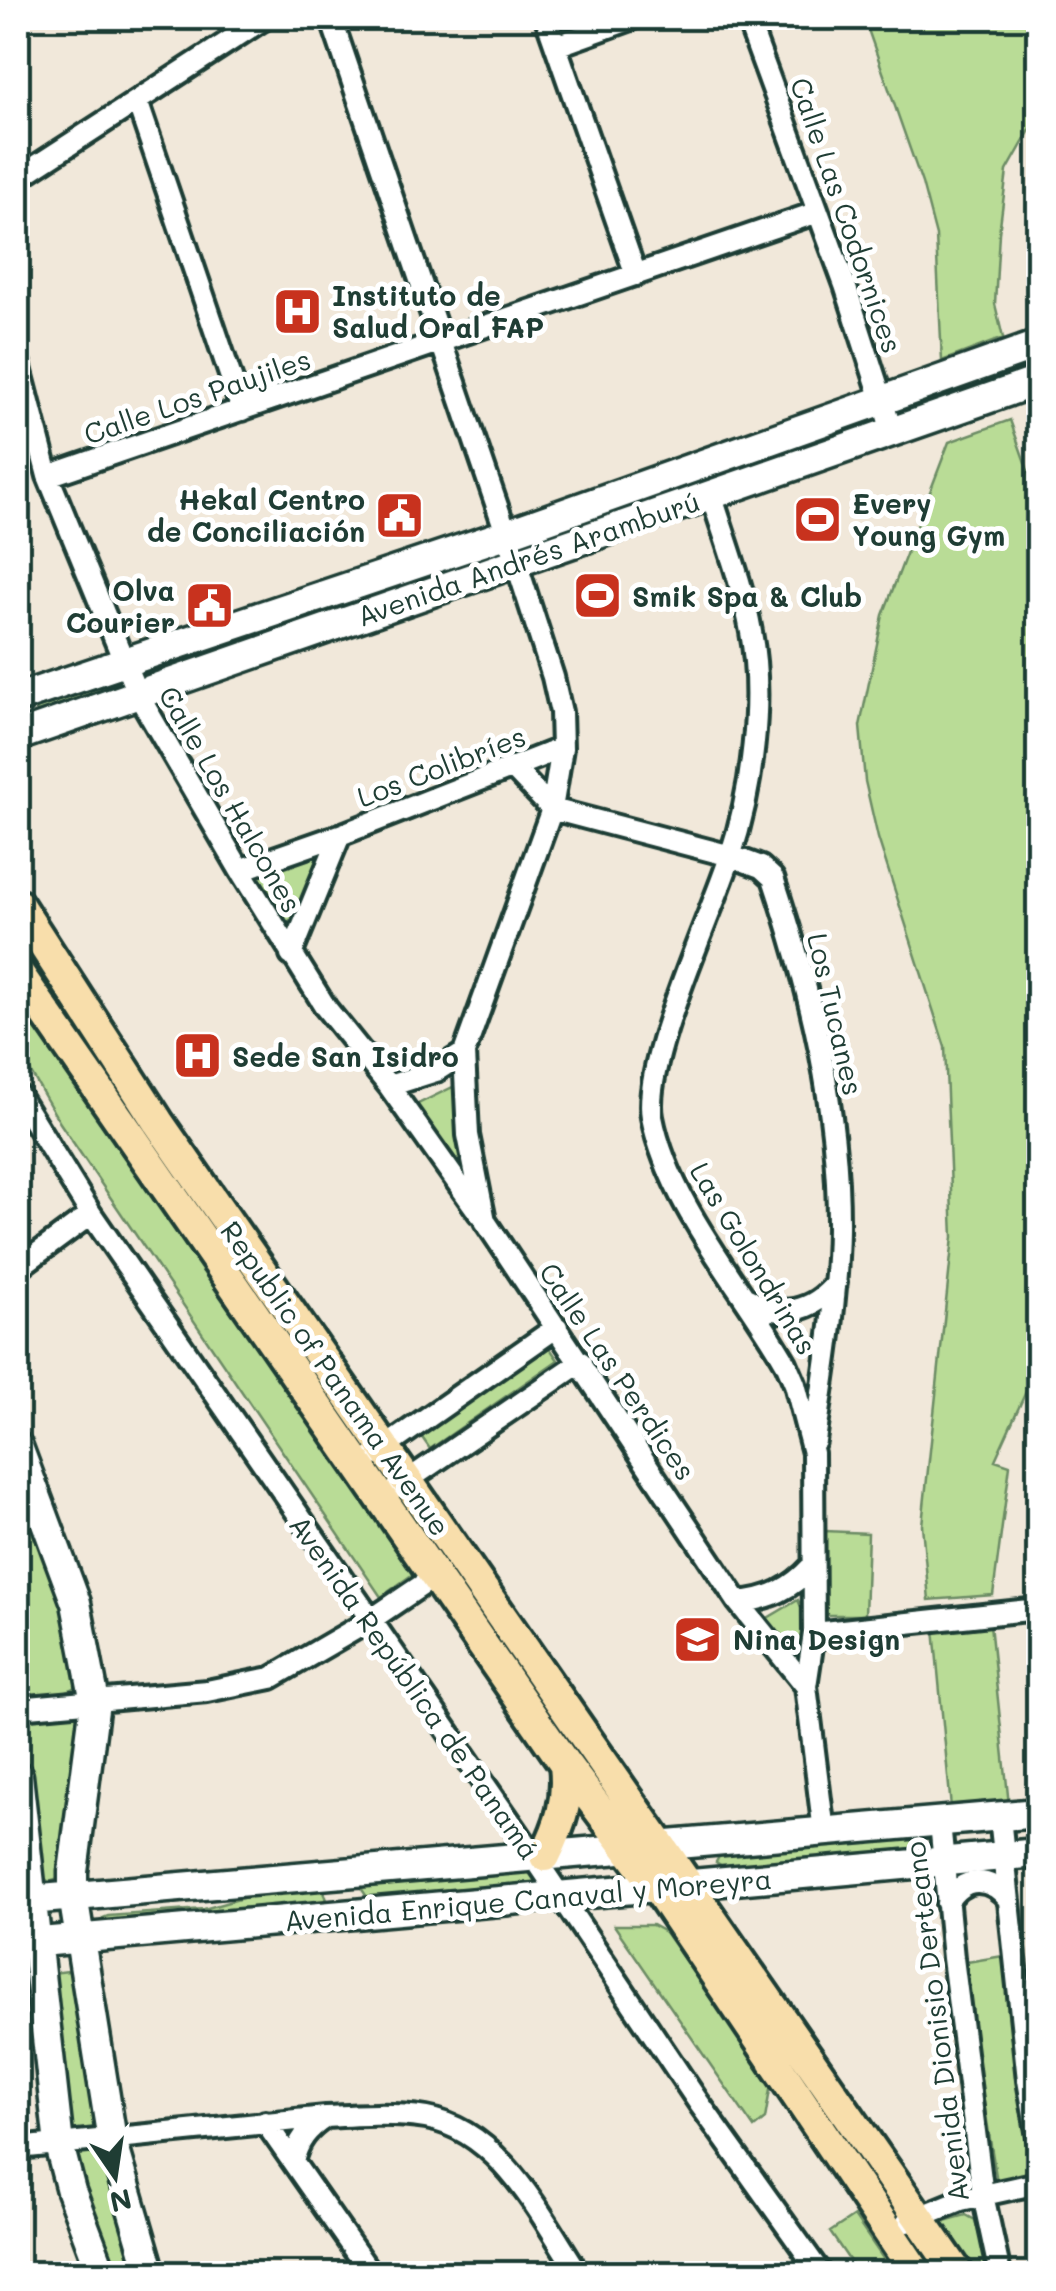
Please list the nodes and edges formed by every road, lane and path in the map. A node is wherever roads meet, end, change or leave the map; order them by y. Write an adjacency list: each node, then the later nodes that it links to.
1 (264, 18): 7 (street)
2 (331, 18): 11 (street, Calle Las Perdices)
3 (546, 18): 6 (street)
4 (634, 18): 6 (street)
5 (747, 18): 9 (street, Calle Las Codornices)
6 (556, 46): 10 (street)
7 (137, 101): 8 (street); 16 (street)
8 (18, 178)
9 (818, 212): 10 (street, Calle Los Paujiles); 15 (street, Calle Las Codornices)
10 (636, 275): 11 (street, Calle Los Paujiles)
11 (440, 340): 16 (street, Calle Los Paujiles); 20 (street, Calle Las Perdices)
12 (1038, 345): 15 (main road, Avenida Andrés Aramburú)
13 (18, 360): 18 (street, Calle Los Halcones)
14 (1038, 380): 17 (main road, Avenida Andrés Aramburú)
15 (882, 400): 17 (street, Calle Las Codornices); 20 (main road, Avenida Andrés Aramburú)
16 (242, 410): 18 (street, Calle Los Paujiles)
17 (892, 431): 19 (main road, Avenida Andrés Aramburú)
18 (48, 476): 22 (street, Calle Los Halcones)
19 (710, 494): 21 (main road, Avenida Andrés Aramburú); 30 (street, Las Golondrinas)
20 (506, 534): 21 (street, Calle Las Perdices); 22 (main road, Avenida Andrés Aramburú)
21 (516, 562): 23 (main road, Avenida Andrés Aramburú); 26 (street, Calle Las Perdices)
22 (123, 663): 23 (street, Calle Los Halcones); 24 (main road, Avenida Andrés Aramburú)
23 (137, 693): 25 (main road, Avenida Andrés Aramburú); 31 (street, Calle Los Halcones)
24 (18, 698): 25 (main road)
25 (23, 734)
26 (562, 748): 27 (street, Los Colibríes); 28 (street, Calle Las Perdices)
27 (513, 768): 28 (street); 29 (street, Los Colibríes)
28 (552, 809): 30 (street, Los Tucanes); 35 (street, Calle Las Perdices)
29 (340, 836): 31 (street, Los Colibríes); 33 (street, Los Colibríes)
30 (731, 856): 41 (street, Los Tucanes); 42 (street, Las Golondrinas)
31 (240, 870): 33 (street, Calle Los Halcones)
32 (18, 904): 46 (main road, Republic of Panama Avenue)
33 (291, 955): 36 (street, Calle Los Halcones)
34 (18, 973): 48 (main road, Republic of Panama Avenue)
35 (464, 1054): 36 (street); 39 (street, Calle Las Perdices)
36 (388, 1086): 39 (street, Calle Los Halcones)
37 (18, 1095): 38 (street, Avenida República de Panamá)
38 (91, 1214): 40 (street); 55 (street, Avenida República de Panamá)
39 (485, 1221): 43 (street, Calle Las Perdices)
40 (18, 1268)
41 (836, 1283): 42 (street); 47 (street, Los Tucanes)
42 (746, 1298): 47 (street, Las Golondrinas)
43 (557, 1328): 44 (street, Calle Las Perdices); 46 (street)
44 (581, 1362): 49 (street); 53 (street, Calle Las Perdices)
45 (18, 1447): 58 (main road)
46 (385, 1448): 48 (street); 49 (main road, Republic of Panama Avenue)
47 (813, 1453): 51 (street, Las Golondrinas)
48 (359, 1466): 50 (main road, Republic of Panama Avenue)
49 (407, 1480): 50 (street); 66 (main road, Republic of Panama Avenue)
50 (381, 1500): 52 (main road, Republic of Panama Avenue)
51 (812, 1566): 53 (street); 56 (street, Las Golondrinas)
52 (434, 1576): 55 (street); 60 (main road, Republic of Panama Avenue)
53 (738, 1602): 57 (street, Calle Las Perdices)
54 (1038, 1608): 56 (street)
55 (369, 1621): 58 (street); 70 (street, Avenida República de Panamá)
56 (814, 1633): 57 (street, Las Golondrinas)
57 (806, 1686): 65 (street, Las Golondrinas)
58 (95, 1702): 59 (street); 74 (main road)
59 (18, 1708)
60 (565, 1764): 67 (main road, Republic of Panama Avenue); 70 (main road)
61 (18, 1776): 76 (main road)
62 (1038, 1813): 63 (main road, Avenida Enrique Canaval y Moreyra)
63 (1000, 1817): 64 (main road, Avenida Enrique Canaval y Moreyra); 69 (street)
64 (940, 1822): 65 (main road, Avenida Enrique Canaval y Moreyra); 71 (street, Avenida Dionisio Derteano)
65 (824, 1832): 66 (main road, Avenida Enrique Canaval y Moreyra)
66 (660, 1848): 67 (main road, Avenida Enrique Canaval y Moreyra); 73 (main road)
67 (628, 1850): 70 (main road, Avenida Enrique Canaval y Moreyra); 73 (main road)
68 (1038, 1854): 69 (main road, Avenida Enrique Canaval y Moreyra)
69 (1004, 1856): 71 (main road, Avenida Enrique Canaval y Moreyra); 77 (street)
70 (538, 1857): 72 (main road, Avenida Enrique Canaval y Moreyra); 75 (street, Avenida República de Panamá)
71 (944, 1862): 73 (main road, Avenida Enrique Canaval y Moreyra); 78 (street, Avenida Dionisio Derteano)
72 (342, 1876): 74 (main road, Avenida Enrique Canaval y Moreyra); 79 (main road)
73 (671, 1884): 75 (main road, Avenida Enrique Canaval y Moreyra); 91 (main road); 92 (main road)
74 (74, 1895): 76 (main road, Avenida Enrique Canaval y Moreyra); 80 (main road)
75 (560, 1897): 79 (main road, Avenida Enrique Canaval y Moreyra); 97 (street, Avenida República de Panamá)
76 (24, 1900): 81 (main road)
77 (1010, 1900): 78 (street); 84 (street)
78 (948, 1903): 90 (street, Avenida Dionisio Derteano)
79 (347, 1916): 80 (main road, Avenida Enrique Canaval y Moreyra)
80 (80, 1939): 81 (main road, Avenida Enrique Canaval y Moreyra); 85 (main road)
81 (26, 1944): 86 (main road)
82 (326, 2117): 83 (street); 88 (street); 96 (street)
83 (265, 2122): 85 (street); 88 (street)
84 (1038, 2137)
85 (112, 2140): 86 (street); 94 (main road)
86 (59, 2145): 87 (street); 93 (main road)
87 (18, 2148)
88 (294, 2162): 95 (street)
89 (1038, 2182): 90 (street)
90 (983, 2195): 91 (street); 100 (street, Avenida Dionisio Derteano)
91 (920, 2215): 92 (street); 99 (main road)
92 (890, 2234): 98 (main road)
93 (102, 2274)
94 (152, 2274)
95 (371, 2274)
96 (579, 2274)
97 (821, 2274)
98 (916, 2274)
99 (958, 2274)
100 (1000, 2274)

